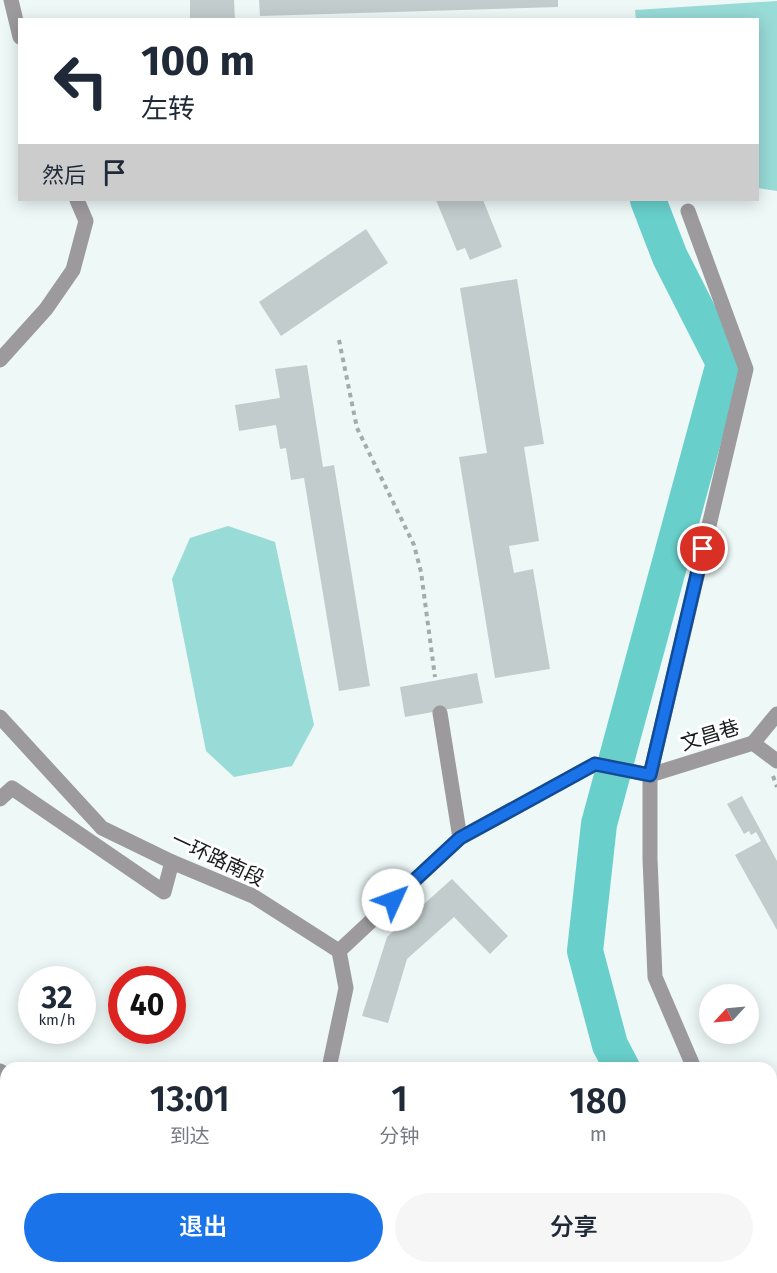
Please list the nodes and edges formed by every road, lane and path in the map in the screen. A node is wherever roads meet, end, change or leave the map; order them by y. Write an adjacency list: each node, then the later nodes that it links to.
1 (11, 0): 2 (street)
2 (18, 29)
3 (77, 201): 6 (street)
4 (688, 211): 13 (street)
5 (339, 340): 7 (path)
6 (0, 360)
7 (435, 676)
8 (440, 713): 16 (street)
9 (777, 714): 11 (street)
10 (0, 717): 17 (street, 一环路南段)
11 (753, 743): 12 (street, 文昌巷); 13 (street, 文昌巷)
12 (775, 767): 14 (path)
13 (650, 775): 16 (street); 20 (street)
14 (777, 786)
15 (0, 799): 17 (street)
16 (460, 838): 18 (street)
17 (172, 862): 18 (street, 一环路南段)
18 (339, 951): 19 (street)
19 (330, 1062)
20 (691, 1062)

